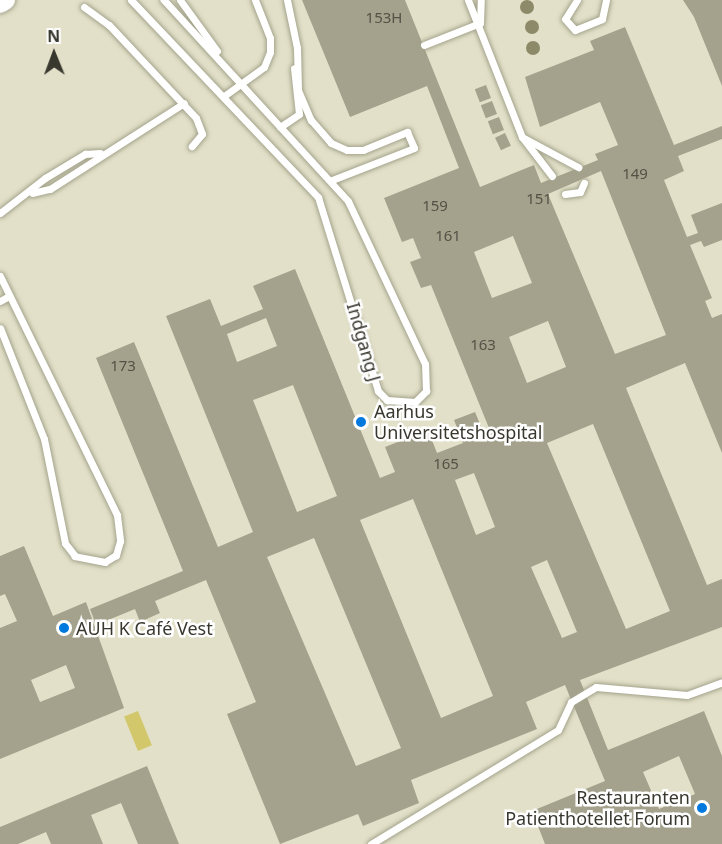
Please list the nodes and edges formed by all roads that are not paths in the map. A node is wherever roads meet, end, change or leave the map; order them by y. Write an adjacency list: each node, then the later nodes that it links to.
1 (5, 0): 11 (street)
2 (131, 0): 18 (lane, Indgang J)
3 (164, 0): 16 (lane)
4 (180, 0): 16 (lane)
5 (255, 0): 17 (lane)
6 (287, 0): 15 (lane)
7 (468, 0): 13 (lane)
8 (482, 0): 13 (lane)
9 (577, 0): 10 (lane)
10 (606, 0)
11 (0, 3)
12 (84, 7): 19 (lane)
13 (480, 23): 14 (lane); 21 (lane)
14 (424, 45)
15 (297, 48): 20 (lane); 26 (lane)
16 (227, 66): 17 (lane, Indgang J)
17 (243, 85): 18 (lane); 20 (lane, Indgang J)
18 (224, 96): 26 (lane, Indgang J)
19 (184, 103): 22 (lane); 23 (lane)
20 (280, 127): 26 (lane, Indgang J)
21 (522, 137): 24 (lane); 25 (lane)
22 (192, 146)
23 (100, 153): 28 (lane); 28 (lane)
24 (578, 167)
25 (552, 176)
26 (332, 180)
27 (584, 183): 29 (lane)
28 (32, 193): 30 (lane)
29 (565, 194)
30 (0, 213)
31 (0, 276): 32 (lane)
32 (9, 296): 33 (lane); 34 (lane)
33 (0, 301)
34 (0, 328)
35 (722, 682): 36 (lane)
36 (371, 844)

